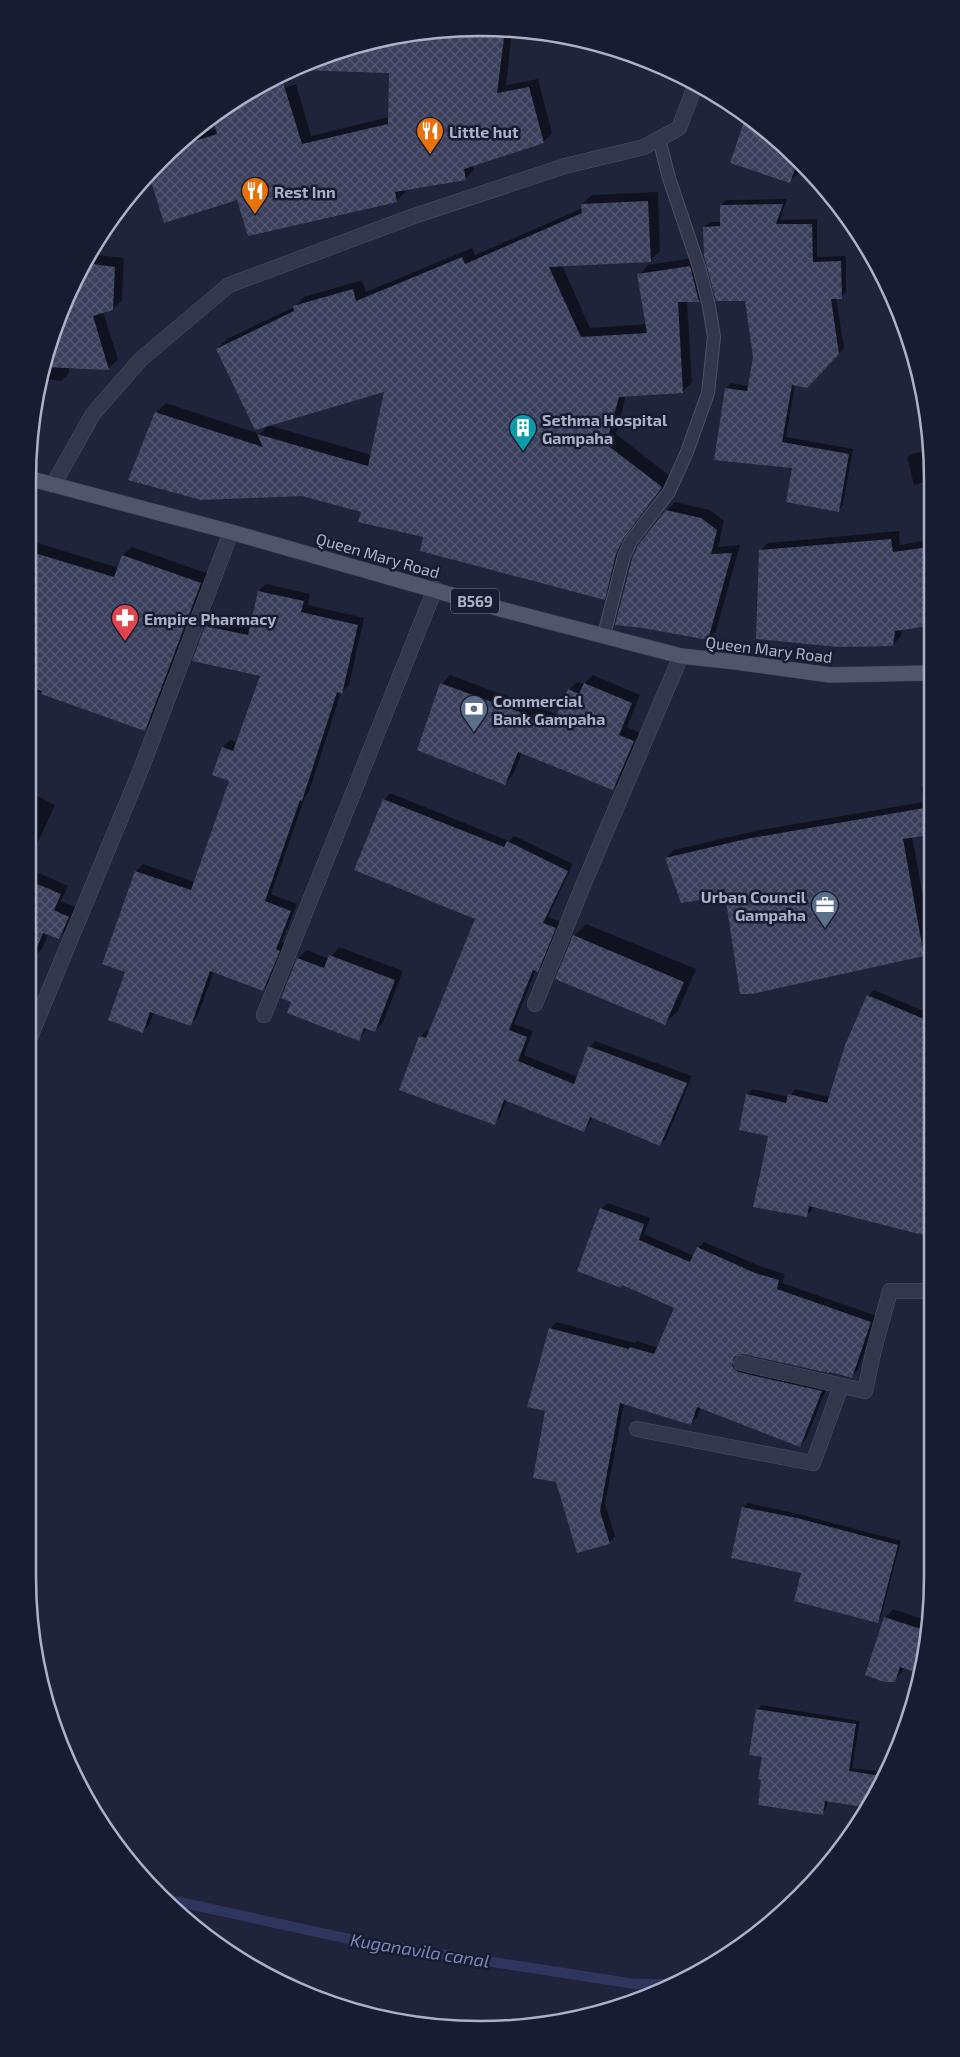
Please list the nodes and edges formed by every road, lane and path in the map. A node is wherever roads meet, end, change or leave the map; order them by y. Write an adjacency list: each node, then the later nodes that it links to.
1 (693, 91): 2 (street)
2 (658, 139): 4 (street); 7 (lane)
3 (36, 480): 4 (main road, Queen Mary Road / B569)
4 (53, 485): 5 (main road, Queen Mary Road / B569)
5 (231, 532): 6 (main road, Queen Mary Road / B569); 12 (street)
6 (435, 589): 7 (main road, Queen Mary Road / B569); 11 (street)
7 (604, 635): 8 (main road, Queen Mary Road / B569)
8 (681, 656): 9 (main road, Queen Mary Road / B569); 10 (street)
9 (924, 673)
10 (535, 1004)
11 (264, 1015)
12 (36, 1023)
13 (924, 1291): 15 (street)
14 (741, 1363): 15 (street)
15 (841, 1386): 16 (street)
16 (637, 1429)

